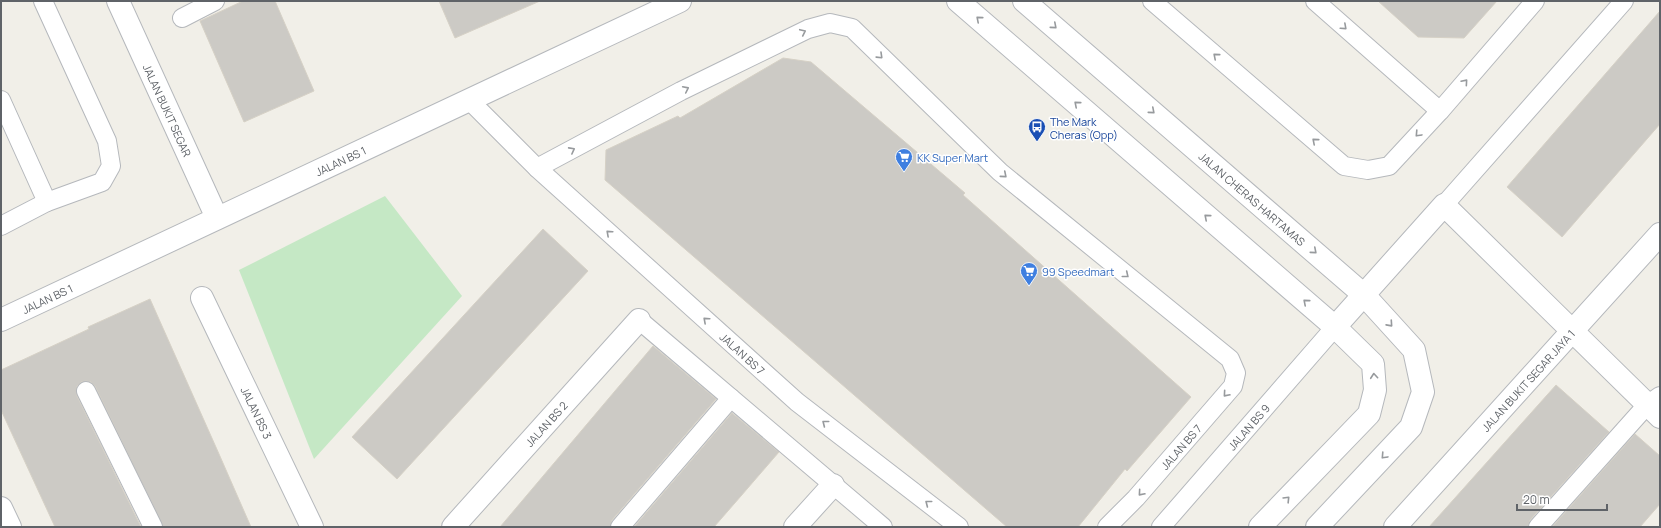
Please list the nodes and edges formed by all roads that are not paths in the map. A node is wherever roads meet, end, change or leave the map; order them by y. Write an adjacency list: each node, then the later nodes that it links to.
1 (43, 1): 16 (lane)
2 (118, 1): 18 (street, JALAN BUKIT SEGAR)
3 (215, 1): 11 (lane)
4 (680, 1): 13 (street, JALAN BS 1)
5 (958, 1): 25 (street, one-way to 5)
6 (1024, 1): 21 (street, JALAN CHERAS HARTAMAS, one-way to 21)
7 (1152, 1): 14 (lane, one-way to 7)
8 (1315, 1): 14 (lane, one-way to 14)
9 (1535, 1): 14 (lane, one-way to 9)
10 (1624, 1): 17 (lane)
11 (182, 18)
12 (1, 100): 16 (lane)
13 (469, 100): 15 (lane, JALAN BS 7); 18 (street, JALAN BS 1)
14 (1440, 111)
15 (537, 168): 39 (lane, JALAN BS 7, one-way to 15); 40 (lane, JALAN BS 7, one-way to 40)
16 (47, 202): 19 (lane)
17 (1444, 204): 21 (street); 26 (street)
18 (217, 218): 23 (street, JALAN BS 1)
19 (1, 226)
20 (1660, 234): 26 (street, JALAN BUKIT SEGAR JAYA 1)
21 (1364, 295): 25 (street); 43 (street, JALAN CHERAS HARTAMAS, one-way to 43)
22 (202, 298): 34 (street, JALAN BS 3)
23 (1, 320)
24 (639, 320): 28 (lane); 35 (street, JALAN BS 2)
25 (1335, 327): 41 (lane, JALAN BS 9); 42 (street, one-way to 25)
26 (1572, 331): 29 (street); 44 (street, JALAN BUKIT SEGAR JAYA 1)
27 (86, 391): 33 (lane)
28 (731, 398): 30 (lane); 36 (lane)
29 (1656, 406): 45 (lane)
30 (833, 485): 37 (street); 38 (lane)
31 (1, 508): 32 (street)
32 (10, 527)
33 (153, 527)
34 (312, 527)
35 (453, 527)
36 (620, 527)
37 (795, 527)
38 (883, 527)
39 (959, 527)
40 (1107, 527)
41 (1161, 527)
42 (1260, 527)
43 (1317, 527)
44 (1395, 527)
45 (1538, 527)

